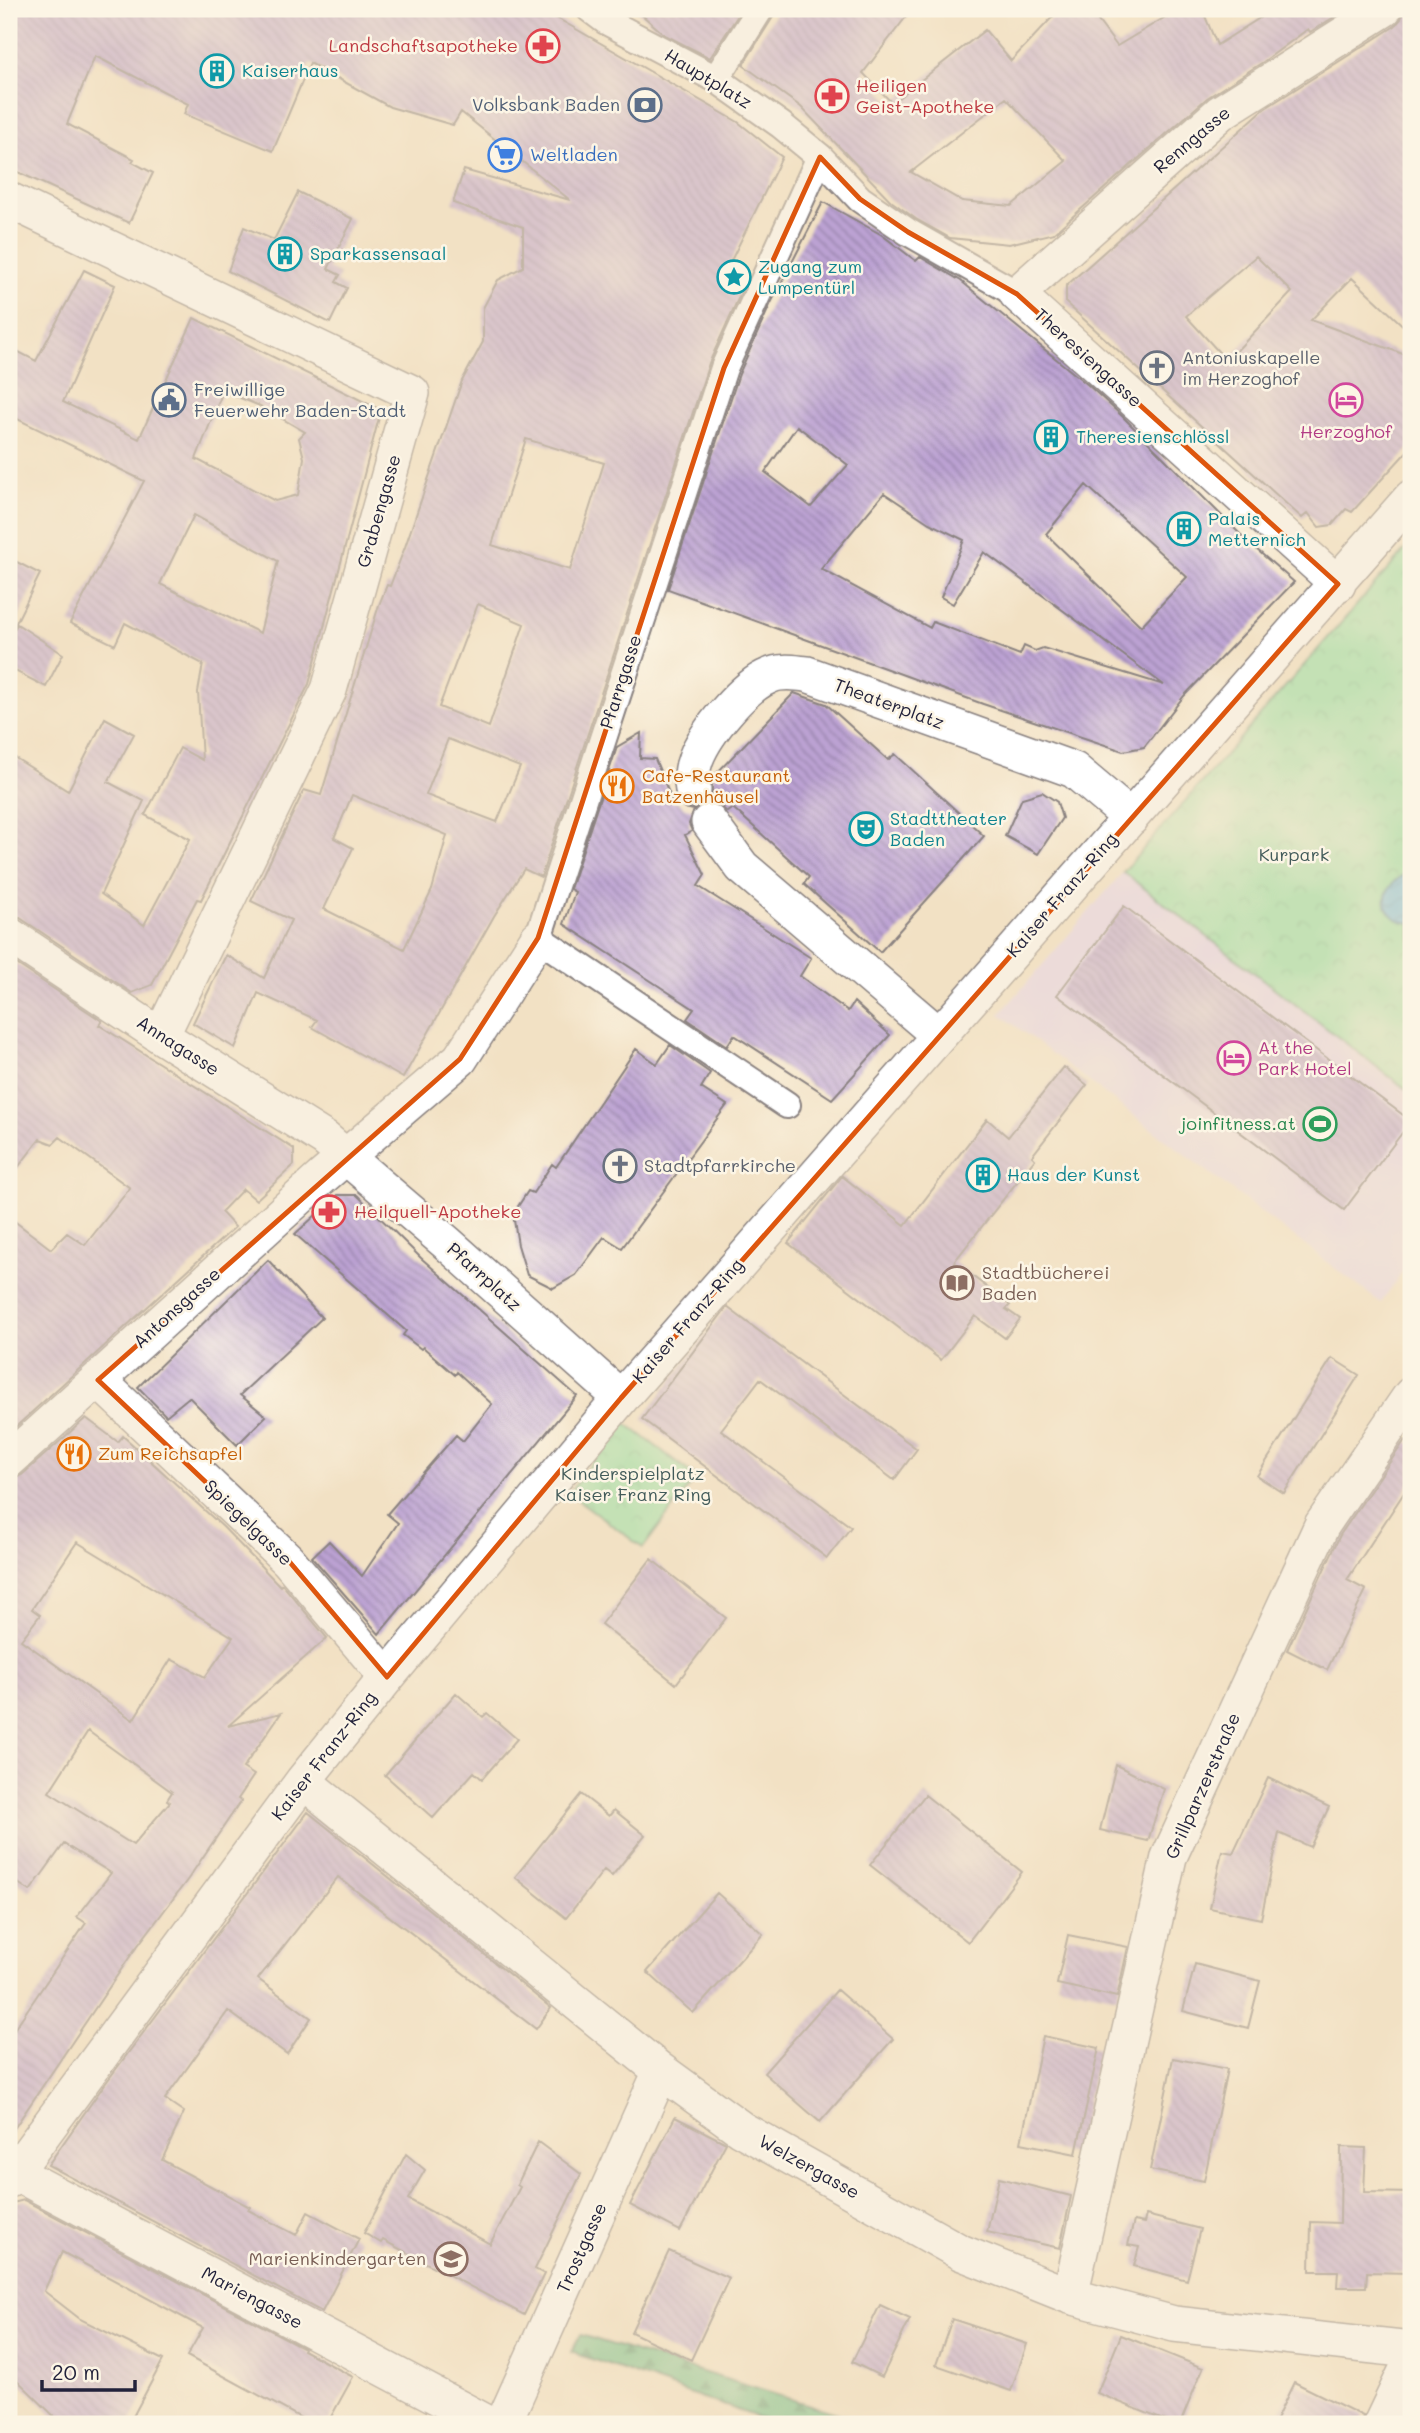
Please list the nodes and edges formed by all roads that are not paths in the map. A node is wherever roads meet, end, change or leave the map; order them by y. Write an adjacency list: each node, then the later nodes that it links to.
1 (590, 9): 4 (street, Hauptplatz)
2 (760, 9): 4 (street)
3 (1384, 9): 7 (street, Renngasse)
4 (716, 79): 5 (street, Hauptplatz)
5 (820, 157): 7 (street, Theresiengasse); 14 (street, Pfarrgasse)
6 (9, 200): 16 (street, Grabengasse)
7 (1017, 294): 9 (street, Theresiengasse)
8 (1411, 498): 9 (street, Kaiser Franz-Ring)
9 (1338, 584): 11 (street, Kaiser Franz-Ring)
10 (693, 790): 11 (street, Theaterplatz)
11 (1131, 818): 15 (street, Kaiser Franz-Ring)
12 (709, 822): 15 (street)
13 (9, 936): 16 (street, Annagasse)
14 (538, 938): 17 (street); 18 (street, Pfarrgasse)
15 (939, 1035): 21 (street, Kaiser Franz-Ring)
16 (161, 1036): 18 (street, Annagasse)
17 (787, 1105)
18 (346, 1157): 19 (street, Antonsgasse); 21 (street, Pfarrplatz)
19 (98, 1380): 22 (street, Antonsgasse); 23 (street, Spiegelgasse)
20 (1411, 1395): 27 (street, Grillparzerstraße)
21 (621, 1398): 23 (street, Kaiser Franz-Ring)
22 (9, 1460)
23 (387, 1677): 24 (street, Kaiser Franz-Ring)
24 (303, 1780): 25 (street, Welzergasse); 26 (street, Kaiser Franz-Ring)
25 (661, 2071): 27 (street, Welzergasse); 31 (street, Trostgasse)
26 (11, 2176): 30 (street, Mariengasse)
27 (1070, 2296): 28 (street, Welzergasse)
28 (1411, 2350)
29 (1411, 2361): 32 (street)
30 (489, 2424)
31 (503, 2424)
32 (1381, 2424)

